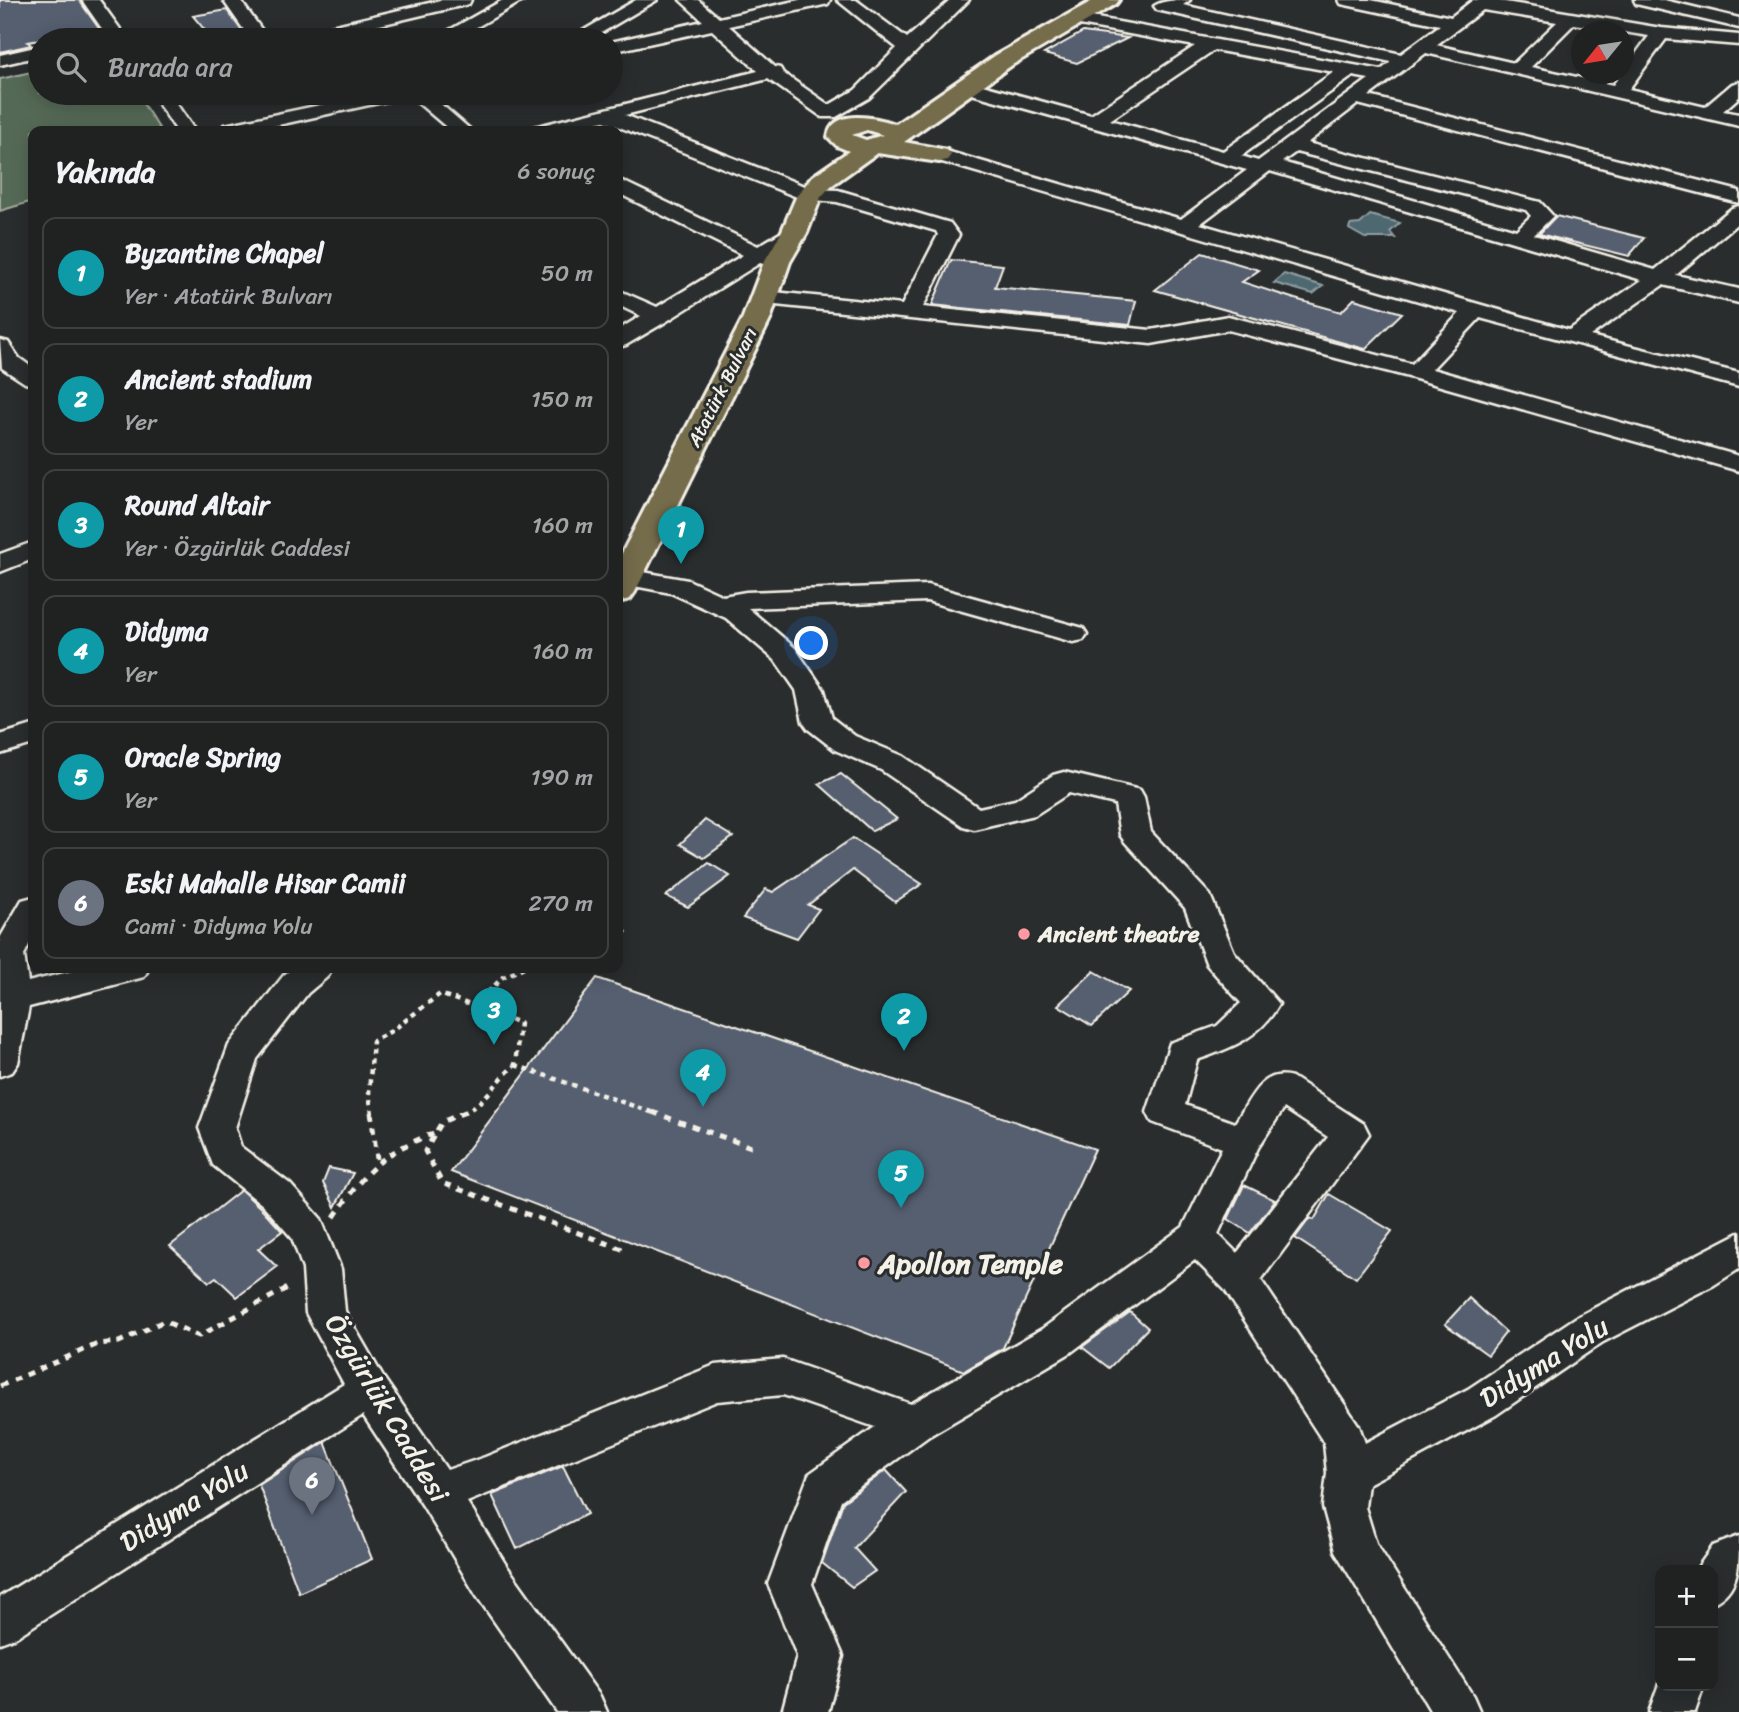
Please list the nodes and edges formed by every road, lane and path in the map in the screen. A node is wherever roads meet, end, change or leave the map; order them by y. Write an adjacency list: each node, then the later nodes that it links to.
1 (90, 0): 22 (street)
2 (231, 0): 23 (street)
3 (463, 0): 16 (street)
4 (516, 0): 25 (street)
5 (649, 0): 26 (street)
6 (688, 0): 21 (street)
7 (822, 0): 21 (street)
8 (845, 0): 31 (street)
9 (961, 0): 31 (street)
10 (1094, 0): 57 (main road)
11 (1109, 0): 17 (main road)
12 (1182, 0): 34 (street)
13 (1348, 0): 19 (street)
14 (1643, 0): 20 (street)
15 (1482, 2): 18 (street); 19 (street)
16 (429, 3): 24 (street)
17 (1075, 19): 29 (street); 40 (main road)
18 (1569, 19): 27 (street); 37 (street)
19 (1453, 23): 32 (street)
20 (1739, 23)
21 (719, 25): 30 (street); 38 (street)
22 (110, 28)
23 (251, 28)
24 (333, 28)
25 (464, 28)
26 (598, 28)
27 (1661, 33): 28 (street); 42 (street)
28 (1739, 40)
29 (1211, 44): 36 (street); 52 (street)
30 (623, 45)
31 (908, 47): 57 (street)
32 (1422, 47): 34 (street); 37 (street)
33 (28, 54): 35 (street)
34 (1406, 59): 39 (street)
35 (0, 60)
36 (1349, 69): 39 (street); 60 (street)
37 (1518, 69): 42 (street)
38 (774, 72): 50 (street); 57 (street)
39 (1384, 76): 43 (street)
40 (964, 86): 52 (street); 57 (main road)
41 (1739, 88): 49 (street)
42 (1617, 92): 49 (street)
43 (1355, 97): 58 (street); 64 (street)
44 (169, 105): 53 (street)
45 (298, 105): 48 (street)
46 (335, 105): 48 (street)
47 (431, 105): 55 (street)
48 (305, 113): 54 (street)
49 (1709, 113): 51 (street)
50 (607, 115): 56 (street); 63 (street)
51 (1739, 120)
52 (1094, 122): 60 (street)
53 (183, 126)
54 (247, 126)
55 (455, 126)
56 (562, 126)
57 (865, 133): 59 (main road); 63 (main road)
58 (1292, 145): 61 (street); 67 (street)
59 (939, 155): 66 (street)
60 (1226, 158): 61 (street)
61 (1264, 166): 66 (street); 67 (street)
62 (623, 187): 68 (street)
63 (815, 188): 68 (main road, Atatürk Bulvarı); 74 (street)
64 (1739, 197)
65 (1735, 220): 69 (street)
66 (1186, 225): 73 (street)
67 (1520, 238): 69 (street)
68 (767, 258): 71 (main road, Atatürk Bulvarı); 75 (street)
69 (1658, 278): 70 (street); 77 (street)
70 (1739, 296)
71 (764, 298): 74 (street); 85 (main road, Atatürk Bulvarı)
72 (623, 299): 75 (street)
73 (1475, 310): 77 (street); 79 (street)
74 (909, 313): 79 (street)
75 (659, 316): 76 (street)
76 (623, 337)
77 (1572, 338): 81 (street)
78 (0, 347): 80 (street)
79 (1417, 372): 82 (street)
80 (28, 374)
81 (1739, 380)
82 (1739, 464)
83 (28, 552): 84 (street)
84 (0, 564)
85 (623, 583)
86 (623, 585): 87 (street)
87 (719, 604): 88 (street); 102 (street)
88 (1073, 634)
89 (28, 736): 90 (street)
90 (0, 745)
91 (28, 917): 97 (street)
92 (626, 929): 93 (path)
93 (623, 934)
94 (112, 973): 97 (street)
95 (309, 973): 105 (street, Özgürlük Caddesi)
96 (512, 973): 98 (path)
97 (14, 998): 99 (street)
98 (474, 1007): 100 (path); 104 (path)
99 (0, 1063)
100 (515, 1065): 101 (path); 103 (path)
101 (438, 1132): 104 (path); 108 (path)
102 (1243, 1141): 106 (street); 110 (street)
103 (754, 1148)
104 (377, 1159): 105 (path)
105 (308, 1230): 109 (street, Özgürlük Caddesi)
106 (1197, 1238): 110 (street); 113 (street)
107 (1739, 1249): 114 (street, Didyma Yolu)
108 (625, 1250)
109 (322, 1269): 111 (path); 112 (street, Özgürlük Caddesi)
110 (1239, 1279): 114 (street)
111 (0, 1386)
112 (369, 1390): 115 (street, Özgürlük Caddesi); 118 (street, Didyma Yolu)
113 (914, 1423): 115 (street); 121 (street)
114 (1348, 1473): 122 (street)
115 (438, 1492): 120 (street, Özgürlük Caddesi)
116 (1739, 1556): 117 (street)
117 (1718, 1575)
118 (0, 1622)
119 (1679, 1691): 123 (street)
120 (584, 1712)
121 (805, 1712)
122 (1457, 1712)
123 (1672, 1712)

